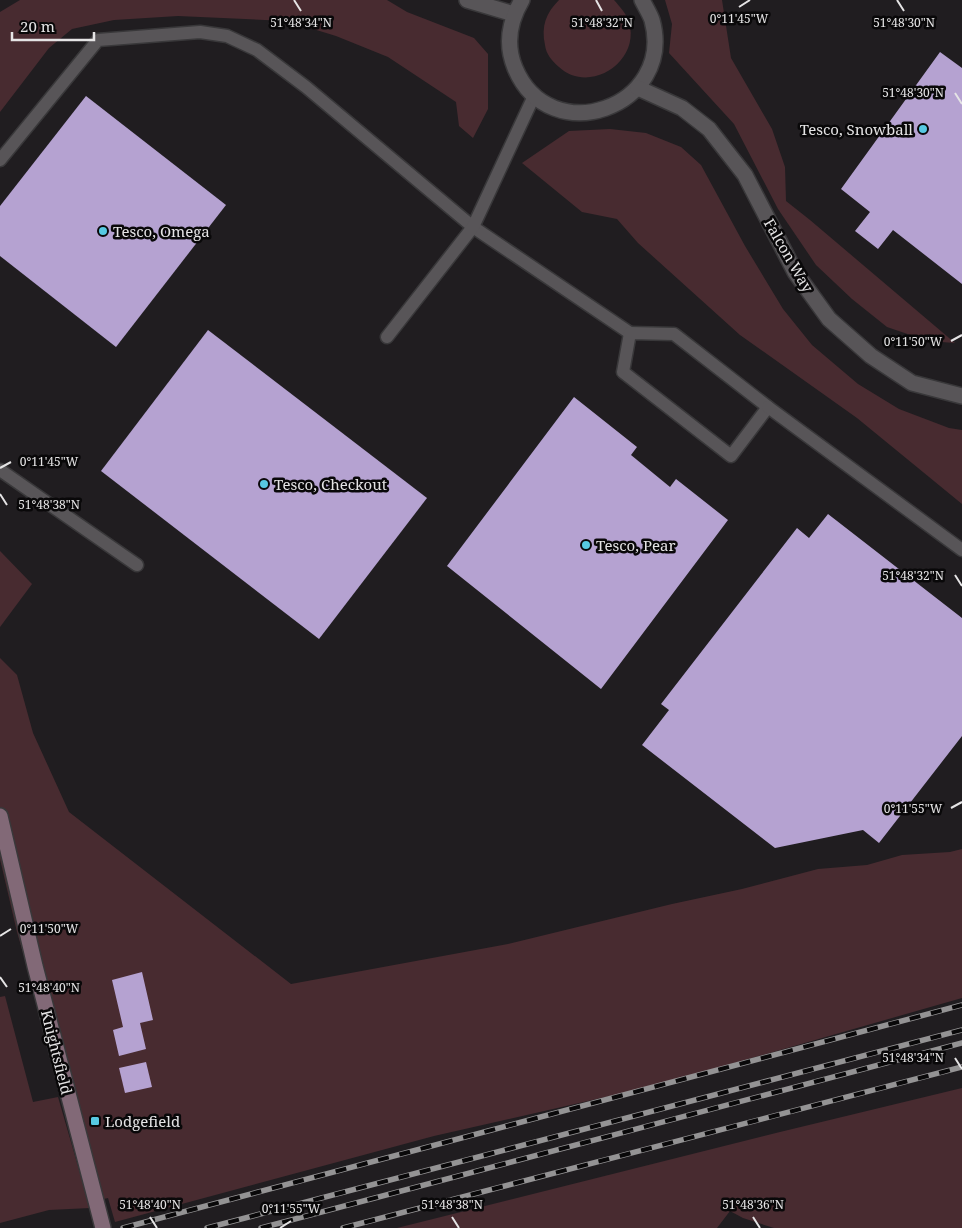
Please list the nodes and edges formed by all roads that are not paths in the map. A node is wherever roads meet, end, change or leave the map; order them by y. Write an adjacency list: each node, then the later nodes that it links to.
1 (468, 0): 4 (street)
2 (522, 0): 4 (street)
3 (642, 0): 5 (street)
4 (514, 14): 6 (street)
5 (638, 88): 6 (street); 11 (street, Falcon Way)
6 (534, 96): 8 (lane)
7 (0, 160): 8 (lane)
8 (473, 227): 9 (lane); 10 (lane)
9 (630, 333): 12 (lane); 12 (lane)
10 (387, 337)
11 (962, 396)
12 (768, 407): 14 (lane)
13 (0, 470): 15 (lane)
14 (962, 550)
15 (138, 565)
16 (0, 816): 17 (street, Knightsfield)
17 (103, 1228)

